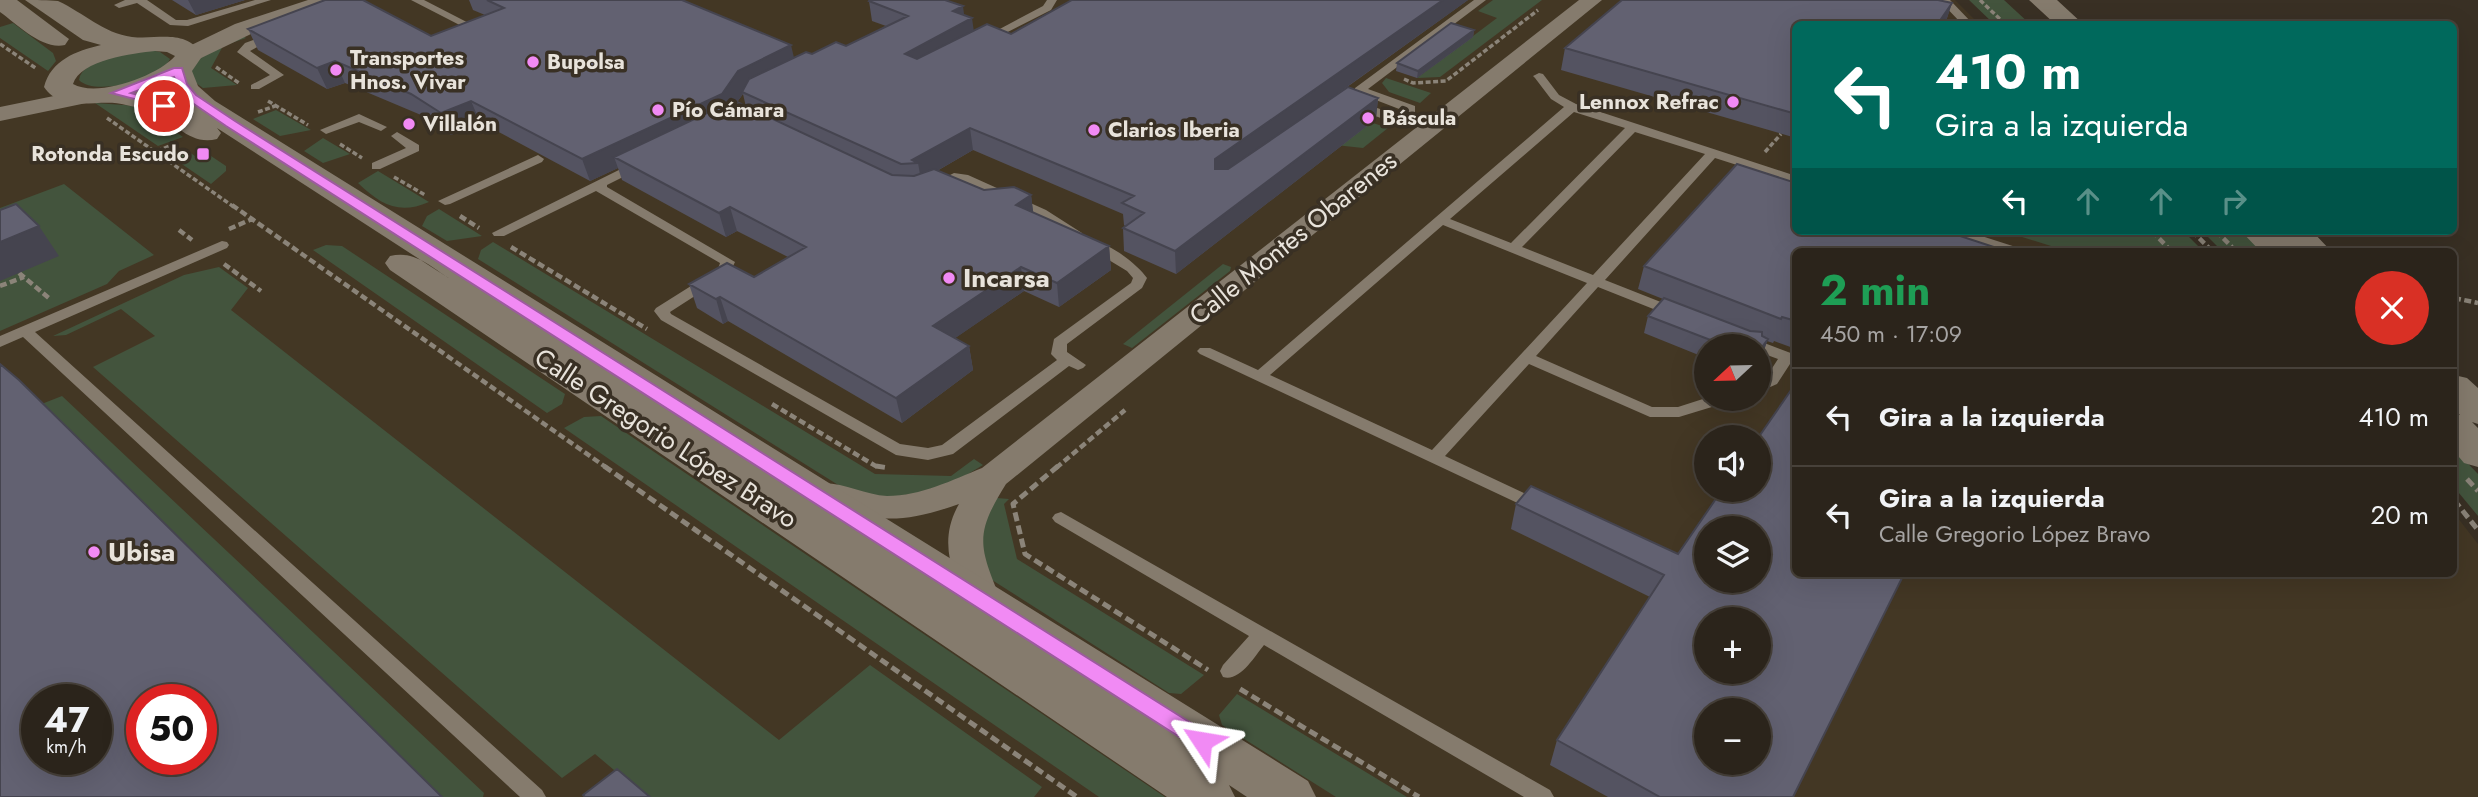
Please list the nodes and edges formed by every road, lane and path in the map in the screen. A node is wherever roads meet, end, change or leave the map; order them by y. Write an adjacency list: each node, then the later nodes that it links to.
1 (0, 0): 27 (main road)
2 (38, 0): 24 (main road)
3 (138, 0): 4 (lane); 14 (lane)
4 (267, 0)
5 (329, 0): 25 (street)
6 (416, 0): 21 (lane)
7 (1052, 0): 23 (lane)
8 (1480, 0): 26 (lane)
9 (1592, 0): 94 (street, Calle Montes Obarenes)
10 (1944, 0): 16 (lane)
11 (1980, 0): 17 (path)
12 (2015, 0): 18 (main road)
13 (2042, 0): 19 (main road)
14 (119, 5)
15 (1540, 8): 26 (path)
16 (1965, 21)
17 (2002, 21)
18 (2039, 21)
19 (2066, 21)
20 (285, 32): 29 (lane)
21 (485, 34)
22 (0, 44): 27 (path)
23 (976, 45)
24 (131, 46): 25 (main road); 27 (main road)
25 (181, 56): 31 (main road); 95 (main road, Calle Gregorio López Bravo)
26 (1383, 72): 30 (lane)
27 (59, 73): 31 (main road, Calle Gregorio López Bravo); 34 (street)
28 (1539, 76): 32 (lane)
29 (255, 87)
30 (1359, 90): 33 (lane); 35 (lane)
31 (101, 101): 34 (street); 42 (path); 105 (main road, Calle Gregorio López Bravo)
32 (1572, 107): 37 (lane); 51 (lane)
33 (1411, 109)
34 (0, 113)
35 (1398, 120)
36 (381, 127): 38 (lane)
37 (1633, 127): 41 (lane); 61 (lane)
38 (326, 130)
39 (397, 136): 45 (lane)
40 (195, 148): 42 (path)
41 (1713, 153): 46 (lane); 69 (lane)
42 (167, 159): 104 (path)
43 (538, 159): 50 (lane)
44 (647, 160): 47 (lane)
45 (376, 166): 49 (path)
46 (1792, 179)
47 (601, 183): 48 (lane); 59 (lane)
48 (920, 194)
49 (428, 197)
50 (447, 205): 52 (path)
51 (1444, 221): 61 (lane); 83 (lane)
52 (481, 229)
53 (1964, 235): 62 (lane)
54 (2156, 235): 63 (path)
55 (2196, 235): 64 (path)
56 (2220, 235): 65 (path)
57 (2262, 235): 66 (main road)
58 (2297, 235): 67 (main road)
59 (502, 238): 77 (path)
60 (222, 245): 74 (lane)
61 (1513, 248): 69 (lane)
62 (2005, 248)
63 (2168, 248)
64 (2209, 248)
65 (2234, 248)
66 (2276, 248)
67 (2311, 248)
68 (234, 271): 71 (path)
69 (1594, 281): 75 (lane); 81 (lane)
70 (0, 286): 74 (path)
71 (261, 291)
72 (2457, 300): 73 (path)
73 (2478, 303)
74 (65, 313): 76 (lane)
75 (1684, 317)
76 (25, 331): 78 (lane); 103 (lane)
77 (656, 334)
78 (0, 342)
79 (1205, 351): 83 (lane)
80 (1771, 351): 82 (lane)
81 (1526, 357): 87 (lane); 92 (lane)
82 (1791, 359): 84 (lane)
83 (1260, 376): 92 (lane)
84 (1771, 381)
85 (2457, 390): 89 (main road)
86 (762, 398): 93 (path)
87 (1694, 407)
88 (1127, 408): 102 (path)
89 (2478, 411)
90 (2457, 431): 91 (main road)
91 (2478, 453)
92 (1434, 458): 97 (lane)
93 (902, 469)
94 (994, 476): 95 (street, Calle Montes Obarenes); 100 (street, Calle Montes Obarenes)
95 (812, 491): 100 (main road, Calle Gregorio López Bravo)
96 (2457, 504): 99 (path)
97 (1556, 515)
98 (1061, 518): 101 (lane)
99 (2478, 530)
100 (983, 600): 106 (main road, Calle Gregorio López Bravo)
101 (1261, 636): 102 (lane); 108 (lane)
102 (1225, 676): 107 (path)
103 (535, 797)
104 (1077, 797)
105 (1209, 797)
106 (1290, 797)
107 (1419, 797)
108 (1543, 797)

